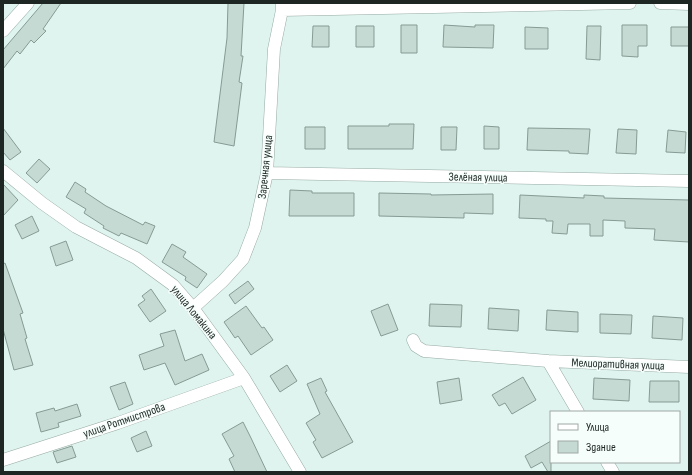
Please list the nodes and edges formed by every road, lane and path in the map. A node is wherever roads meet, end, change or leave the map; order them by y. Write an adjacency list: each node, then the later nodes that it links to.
1 (28, 3): 6 (street)
2 (630, 3): 5 (street)
3 (660, 3): 4 (street)
4 (689, 4)
5 (282, 7): 8 (street, Заречная улица)
6 (3, 31)
7 (3, 171): 10 (street, улица Ломакина)
8 (267, 173): 9 (street, Зелёная улица); 10 (street, Заречная улица)
9 (689, 181)
10 (193, 308): 14 (street, улица Ломакина)
11 (413, 340): 12 (street, Мелиоративная улица)
12 (548, 361): 13 (street, Мелиоративная улица); 15 (street, Мелиоративная улица)
13 (689, 367)
14 (244, 378): 16 (street, улица Ротмистрова); 18 (street, улица Ломакина)
15 (577, 411)
16 (3, 460)
17 (608, 463): 19 (street)
18 (300, 472)
19 (613, 472)

